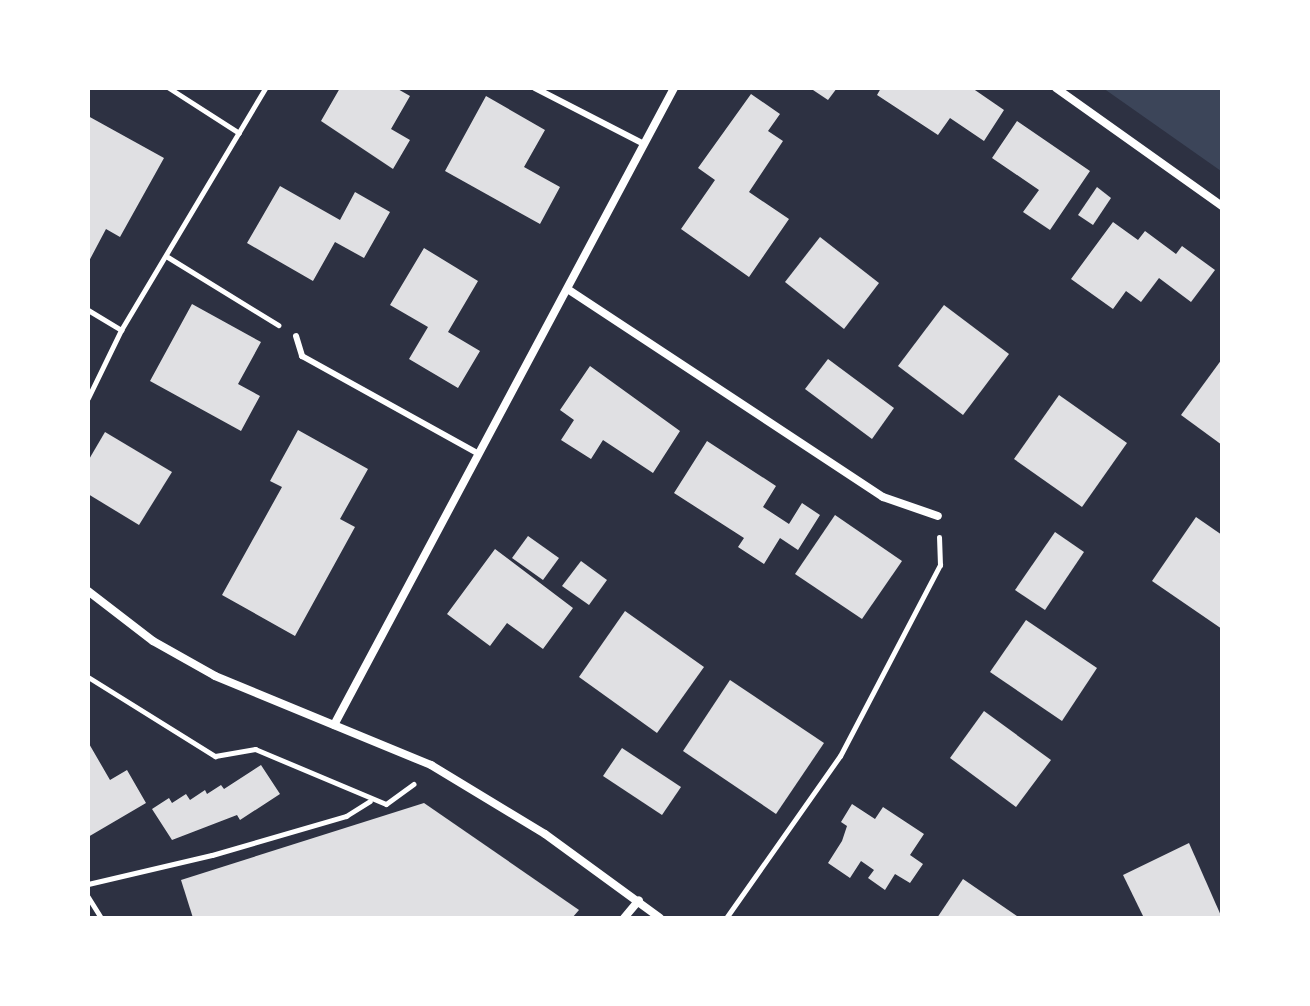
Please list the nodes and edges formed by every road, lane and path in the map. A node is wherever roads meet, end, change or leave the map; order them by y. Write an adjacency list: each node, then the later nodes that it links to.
1 (169, 88): 6 (path)
2 (265, 88): 6 (path)
3 (535, 88): 7 (lane)
4 (674, 88): 7 (street)
5 (1056, 88): 8 (street)
6 (239, 133): 9 (path)
7 (644, 144): 10 (street)
8 (1222, 206)
9 (166, 256): 12 (path); 13 (path)
10 (569, 290): 15 (street); 16 (street)
11 (88, 310): 12 (path)
12 (121, 330): 14 (path)
13 (296, 336): 15 (lane)
14 (88, 398)
15 (479, 454): 19 (street)
16 (938, 516): 28 (path)
17 (88, 591): 19 (street)
18 (88, 677): 21 (path)
19 (334, 725): 20 (street)
20 (431, 765): 21 (path); 24 (street)
21 (370, 801): 22 (path)
22 (88, 884)
23 (88, 897): 25 (path)
24 (639, 900): 26 (street); 27 (street)
25 (101, 918)
26 (624, 918)
27 (660, 918)
28 (726, 918)

